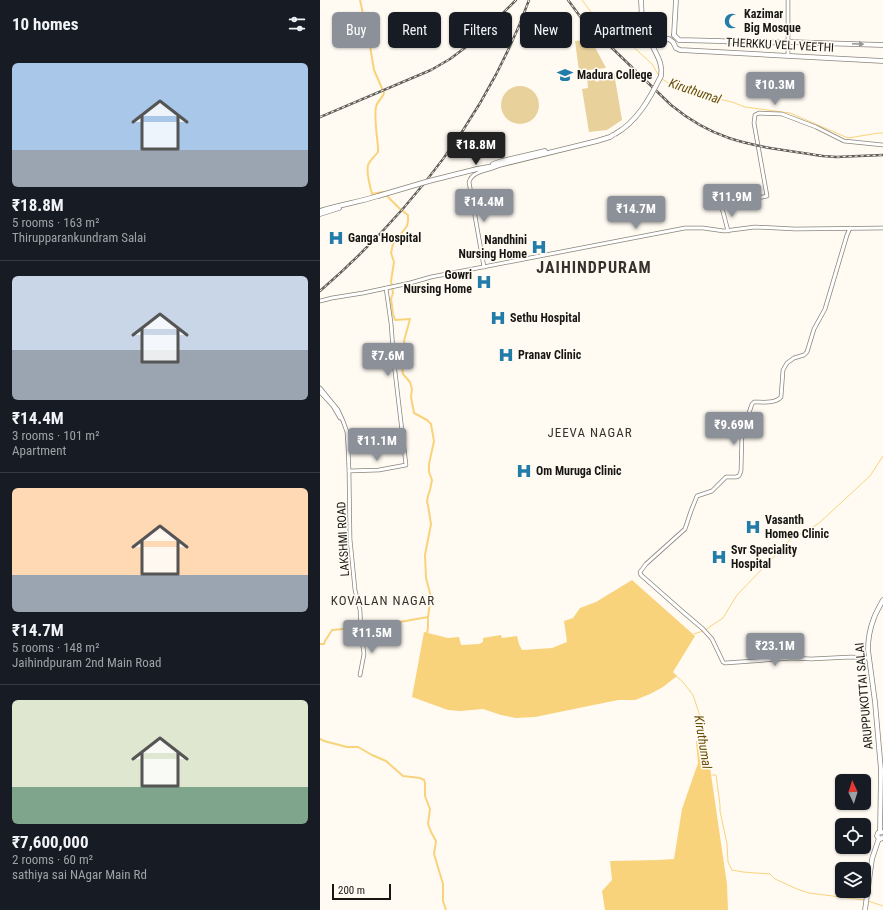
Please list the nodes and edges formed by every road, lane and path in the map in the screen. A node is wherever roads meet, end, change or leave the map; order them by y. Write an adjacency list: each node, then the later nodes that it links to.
1 (641, 0): 4 (main road)
2 (676, 0): 5 (main road)
3 (788, 0): 8 (street)
4 (642, 12)
5 (674, 35): 6 (main road); 7 (main road)
6 (669, 39): 9 (main road)
7 (680, 40): 8 (main road); 9 (main road)
8 (788, 42): 10 (main road, one-way to 10); 12 (street)
9 (674, 45): 12 (main road, THERKKU VELI VEETHI)
10 (883, 45)
11 (653, 48): 14 (main road, bridge)
12 (788, 56): 13 (main road, THERKKU VELI VEETHI)
13 (883, 61)
14 (614, 134): 16 (main road); 17 (main road)
15 (883, 146): 21 (street)
16 (499, 165): 17 (main road); 22 (street)
17 (488, 167): 18 (main road, bridge)
18 (320, 212)
19 (850, 228): 20 (street); 21 (street); 30 (street)
20 (883, 228)
21 (728, 231): 22 (street)
22 (484, 267): 23 (street)
23 (390, 287): 24 (street); 28 (street)
24 (320, 301)
25 (320, 387): 27 (street, LAKSHMI ROAD); 27 (street, LAKSHMI ROAD)
26 (320, 392): 27 (street, LAKSHMI ROAD)
27 (344, 425): 28 (street, LAKSHMI ROAD)
28 (350, 471): 31 (street, LAKSHMI ROAD)
29 (883, 600): 30 (main road, ARUPPUKOTTAI SALAI)
30 (869, 658): 32 (main road, ARUPPUKOTTAI SALAI)
31 (360, 675)
32 (880, 770): 33 (main road, ARUPPUKOTTAI SALAI); 34 (main road, ARUPPUKOTTAI SALAI)
33 (883, 819): 34 (main road, ARUPPUKOTTAI SALAI)
34 (882, 833): 35 (main road)
35 (882, 840): 36 (main road)
36 (865, 910)

